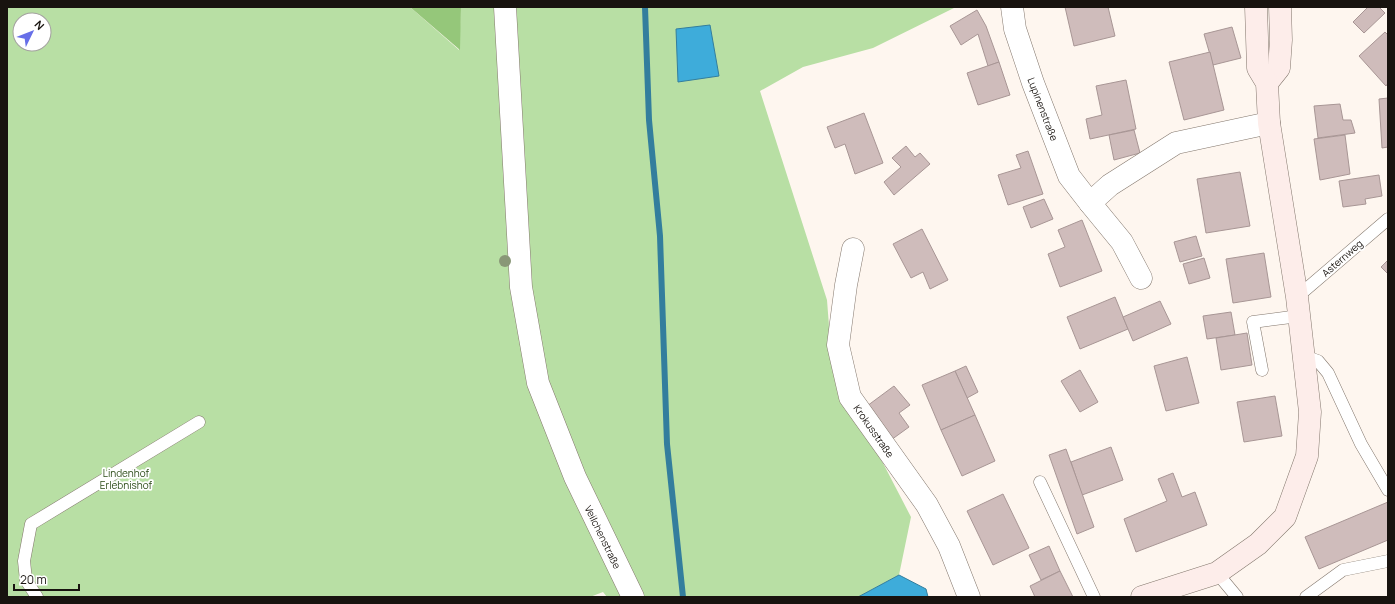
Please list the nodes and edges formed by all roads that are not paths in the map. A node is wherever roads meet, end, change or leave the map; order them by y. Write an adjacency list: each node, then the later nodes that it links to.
1 (505, 7): 20 (street, Veilchenstraße)
2 (1012, 7): 7 (street, Lupinenstraße)
3 (1256, 7): 5 (main road)
4 (1280, 7): 5 (main road)
5 (1267, 83): 6 (main road)
6 (1269, 123): 7 (street); 11 (main road)
7 (1090, 203): 10 (street, Lupinenstraße)
8 (1388, 219): 11 (lane, Asternweg)
9 (853, 249): 21 (street, Krokusstraße)
10 (1141, 278)
11 (1298, 306): 12 (main road); 13 (lane)
12 (1304, 356): 16 (lane); 18 (main road)
13 (1262, 370)
14 (199, 422): 19 (lane)
15 (1040, 482): 22 (lane)
16 (1388, 490)
17 (1388, 561): 25 (lane)
18 (1217, 573): 23 (main road); 24 (lane)
19 (37, 597)
20 (633, 597)
21 (969, 597)
22 (1094, 597)
23 (1142, 597)
24 (1237, 597)
25 (1306, 597)

